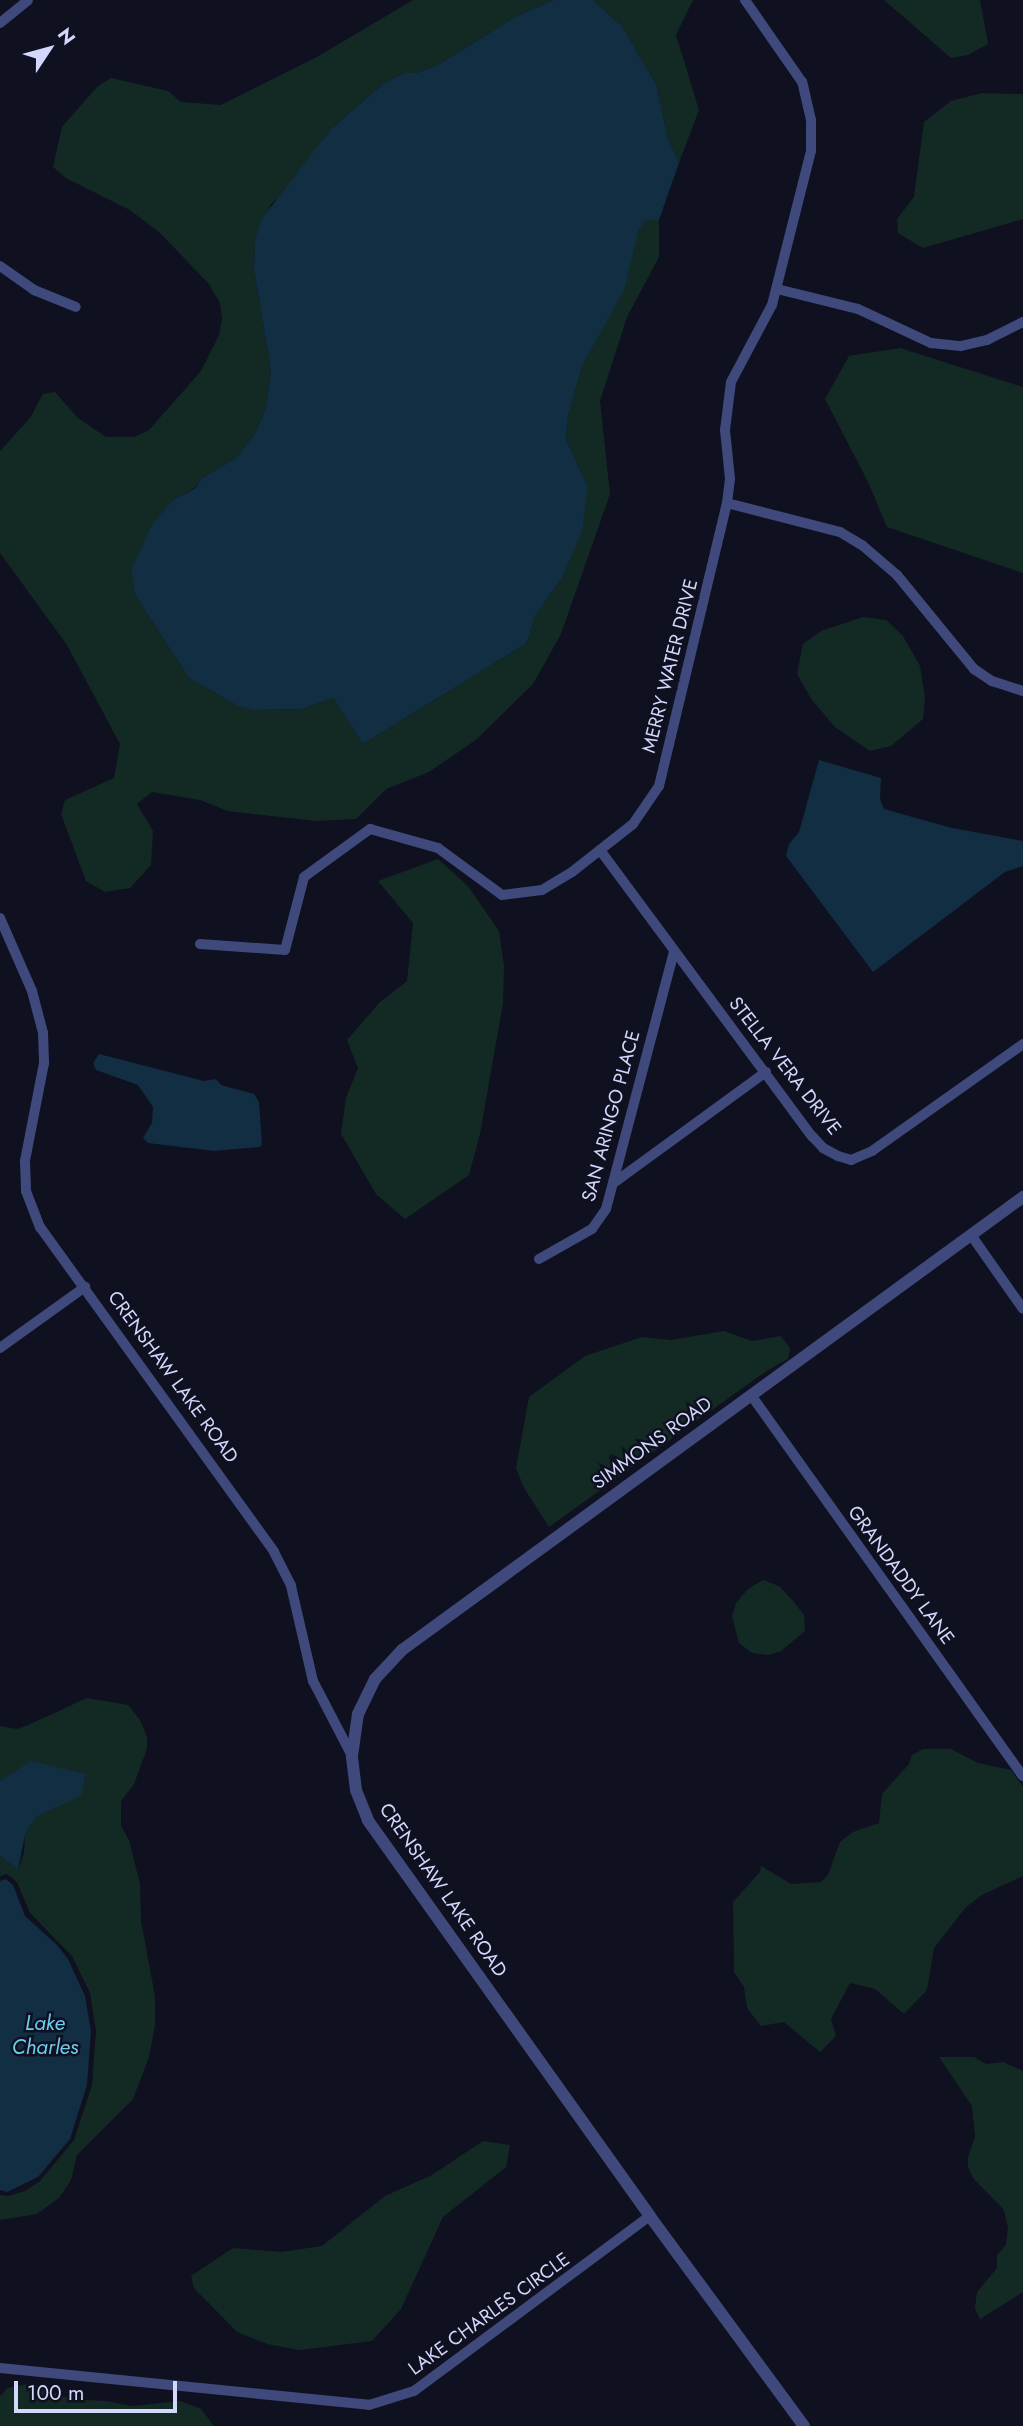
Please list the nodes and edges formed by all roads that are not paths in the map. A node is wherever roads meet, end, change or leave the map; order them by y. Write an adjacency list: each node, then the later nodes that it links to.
1 (28, 0): 3 (street)
2 (745, 0): 5 (street, MERRY WATER DRIVE)
3 (0, 23)
4 (0, 265): 6 (street)
5 (777, 289): 7 (street); 8 (street, MERRY WATER DRIVE)
6 (76, 307)
7 (1023, 323)
8 (727, 503): 9 (street); 10 (street, MERRY WATER DRIVE)
9 (1023, 691)
10 (600, 850): 12 (street, MERRY WATER DRIVE); 13 (street, STELLA VERA DRIVE)
11 (0, 918): 20 (street, CRENSHAW LAKE ROAD)
12 (201, 944)
13 (674, 951): 15 (street, STELLA VERA DRIVE); 16 (street, SAN ARINGO PLACE)
14 (1023, 1044): 15 (street, STELLA VERA DRIVE)
15 (766, 1072): 16 (street)
16 (615, 1182): 19 (street, SAN ARINGO PLACE)
17 (1023, 1198): 18 (street, SIMMONS ROAD)
18 (971, 1235): 21 (street); 23 (street, SIMMONS ROAD)
19 (539, 1259)
20 (85, 1287): 22 (street); 24 (street, CRENSHAW LAKE ROAD)
21 (1023, 1309)
22 (0, 1348)
23 (751, 1395): 24 (street, SIMMONS ROAD); 25 (street, GRANDADDY LANE)
24 (352, 1756): 26 (street, CRENSHAW LAKE ROAD)
25 (1023, 1776)
26 (650, 2216): 27 (street, LAKE CHARLES CIRCLE); 28 (street, CRENSHAW LAKE ROAD)
27 (0, 2368)
28 (804, 2426)

